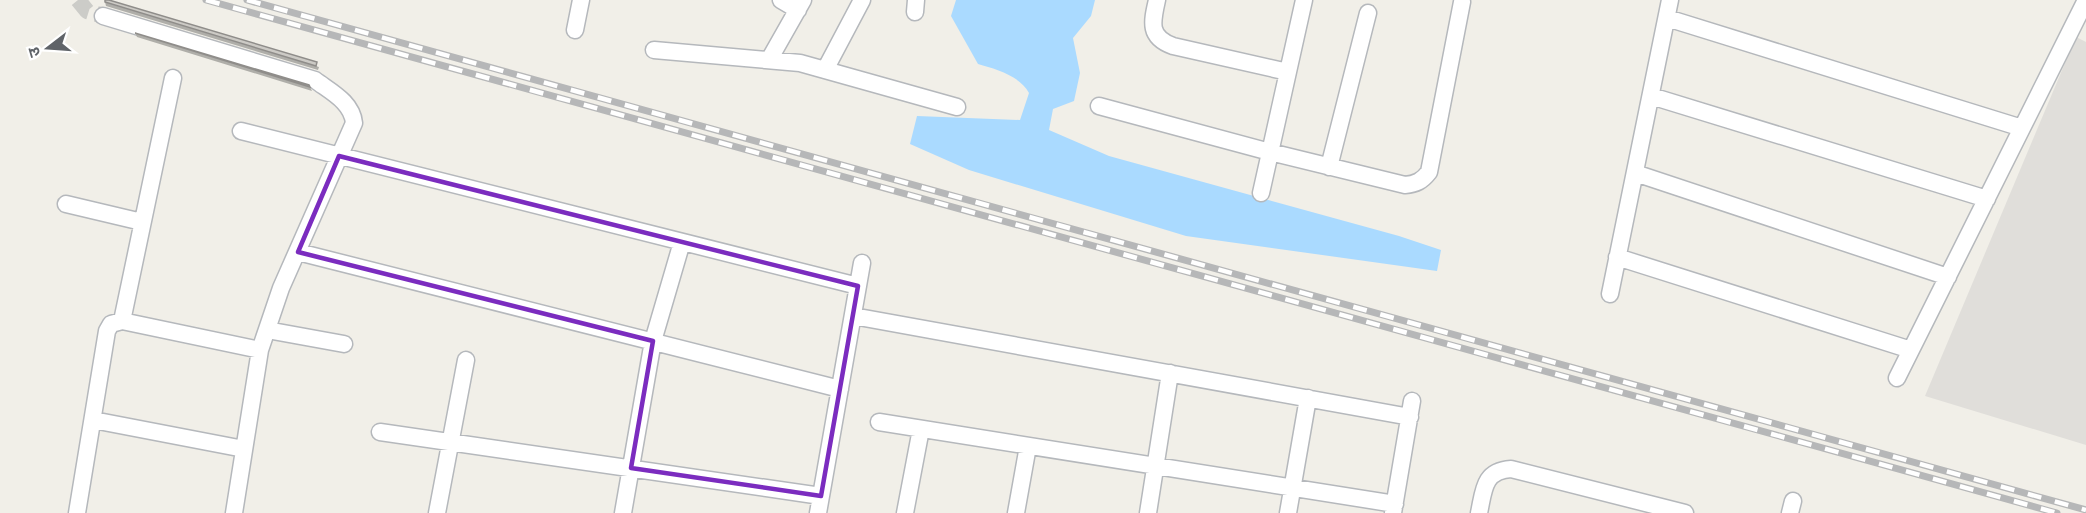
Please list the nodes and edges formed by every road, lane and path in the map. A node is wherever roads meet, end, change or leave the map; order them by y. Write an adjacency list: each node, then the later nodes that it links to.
1 (581, 0): 13 (street)
2 (781, 0): 9 (street)
3 (862, 0): 16 (street)
4 (1157, 0): 17 (street)
5 (1304, 0): 17 (street)
6 (1670, 0): 12 (street)
7 (2086, 0): 22 (street)
8 (1462, 2): 26 (street)
9 (800, 5): 15 (street)
10 (1368, 13): 26 (street)
11 (103, 16): 25 (street)
12 (1667, 18): 19 (street); 22 (street)
13 (575, 30)
14 (654, 50): 15 (street)
15 (769, 60): 16 (street)
16 (825, 70): 21 (street)
17 (1288, 72): 24 (street)
18 (173, 78): 31 (street)
19 (1650, 96): 27 (street); 29 (street)
20 (1099, 106): 24 (street)
21 (957, 107)
22 (2022, 128): 29 (street)
23 (241, 131): 25 (street)
24 (1270, 152): 26 (street); 28 (street)
25 (339, 156): 32 (street); 33 (street)
26 (1329, 167)
27 (1635, 172): 34 (street); 36 (street)
28 (1262, 193)
29 (1987, 199): 36 (street)
30 (66, 204): 31 (street)
31 (142, 222): 40 (street)
32 (682, 242): 37 (street); 42 (street)
33 (298, 252): 41 (street); 42 (street)
34 (1617, 257): 38 (street); 45 (street)
35 (862, 263): 37 (street)
36 (1948, 277): 45 (street)
37 (858, 286): 39 (street)
38 (1610, 294)
39 (853, 316): 47 (street); 49 (street)
40 (122, 321): 44 (street); 51 (street)
41 (267, 330): 43 (street); 44 (street)
42 (653, 341): 49 (street); 59 (street)
43 (344, 344)
44 (260, 350): 57 (street)
45 (1911, 350): 48 (street)
46 (466, 360): 55 (street)
47 (1170, 373): 50 (street); 58 (street)
48 (1897, 378)
49 (840, 389): 61 (street)
50 (1308, 398): 60 (street); 62 (street)
51 (93, 420): 57 (street); 64 (street)
52 (879, 422): 53 (street)
53 (921, 429): 56 (street); 69 (street)
54 (380, 432): 55 (street)
55 (450, 442): 59 (street); 66 (street)
56 (1028, 446): 58 (street); 70 (street)
57 (244, 449): 65 (street)
58 (1156, 466): 60 (street); 71 (street)
59 (631, 468): 61 (street); 67 (street)
60 (1292, 488): 62 (street); 72 (street)
61 (821, 496): 68 (street)
62 (1394, 508)
63 (1653, 509): 73 (street); 74 (street)
64 (77, 513)
65 (234, 513)
66 (437, 513)
67 (623, 513)
68 (818, 513)
69 (905, 513)
70 (1016, 513)
71 (1148, 513)
72 (1288, 513)
73 (1479, 513)
74 (1685, 513)

